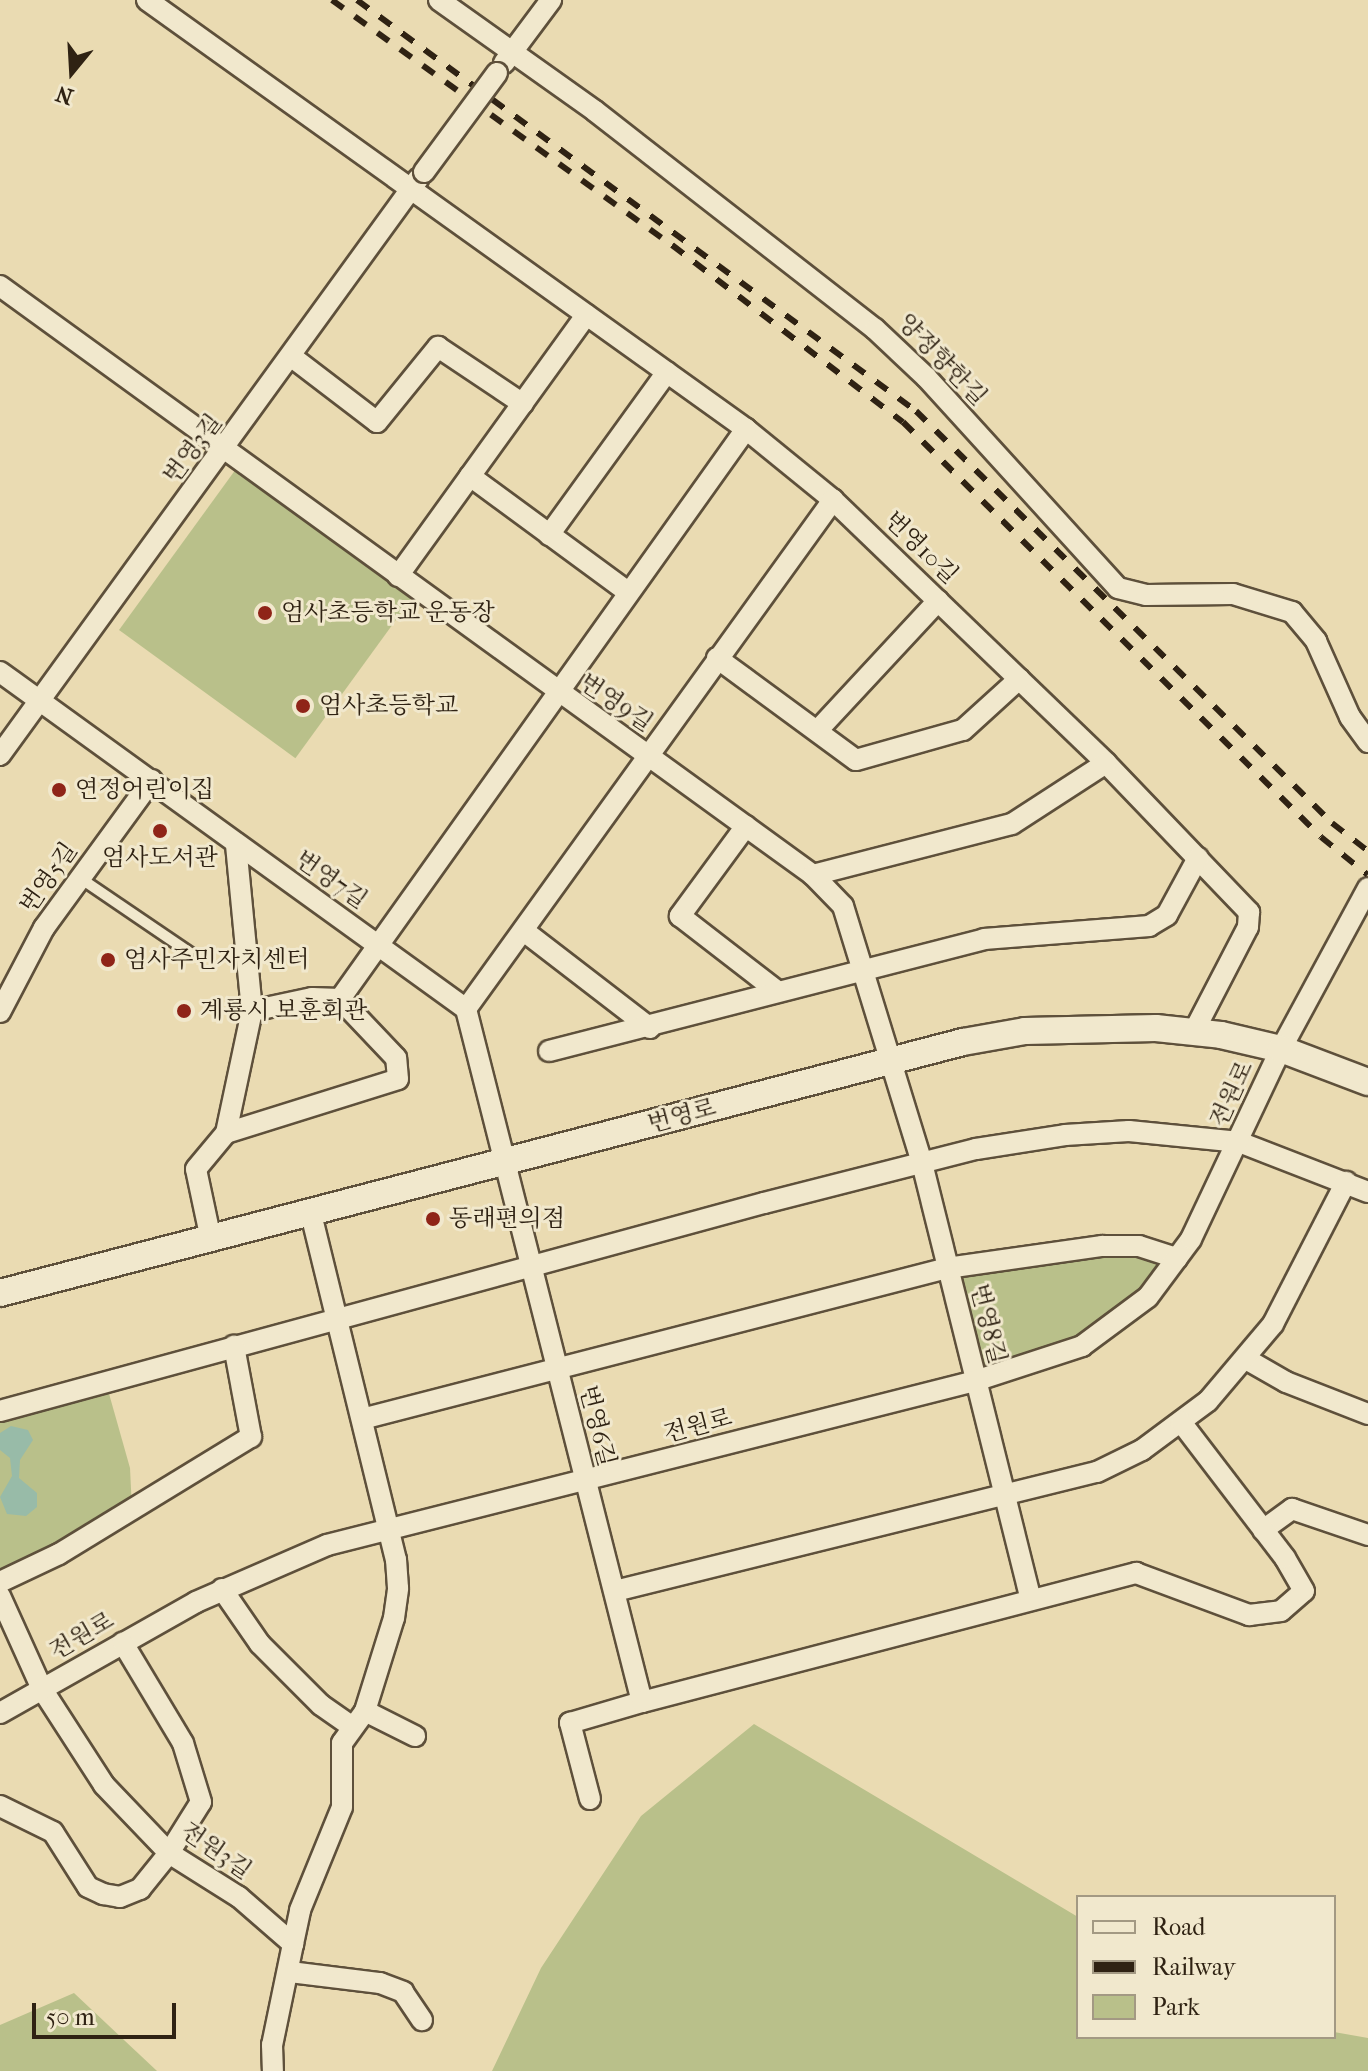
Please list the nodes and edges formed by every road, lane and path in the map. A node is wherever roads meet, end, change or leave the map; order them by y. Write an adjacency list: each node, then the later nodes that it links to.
1 (147, 0): 5 (street, 번영10길)
2 (439, 0): 4 (street, 양정향한길)
3 (551, 0): 4 (street)
4 (512, 54): 5 (street, 번영3길, bridge); 25 (street, 양정향한길)
5 (410, 190): 7 (street, 번영10길); 8 (street, 번영3길)
6 (0, 286): 12 (street, 번영9길)
7 (586, 315): 9 (street, 번영10길); 10 (street)
8 (292, 357): 10 (street); 12 (street, 번영3길)
9 (667, 372): 11 (street, 번영10길); 15 (street)
10 (523, 404): 13 (street)
11 (746, 429): 14 (street, 번영10길); 17 (street)
12 (224, 451): 16 (street, 번영9길); 23 (street, 번영3길)
13 (470, 476): 15 (street); 16 (street)
14 (833, 500): 18 (street, 번영10길); 19 (street)
15 (549, 535): 17 (street)
16 (398, 576): 22 (street, 번영9길)
17 (629, 593): 22 (street)
18 (938, 601): 21 (street, 번영10길); 24 (street)
19 (717, 658): 24 (street); 27 (street)
20 (0, 672): 23 (street, 번영7길)
21 (1019, 679): 24 (street); 28 (street, 번영10길)
22 (557, 694): 27 (street, 번영9길); 37 (street)
23 (40, 697): 26 (street, 번영3길); 29 (street, 번영7길)
24 (817, 731)
25 (1368, 742)
26 (0, 755)
27 (647, 755): 30 (street, 번영9길); 36 (street)
28 (1106, 763): 32 (street, 번영10길); 33 (street)
29 (152, 780): 31 (street, 번영7길); 34 (street, 번영5길)
30 (746, 826): 33 (street, 번영9길); 40 (street)
31 (236, 845): 37 (street, 번영7길); 43 (street)
32 (1198, 858): 39 (street); 46 (street, 번영10길)
33 (813, 875): 39 (street, 번영9길)
34 (80, 878): 38 (lane); 44 (street, 번영5길)
35 (1368, 888): 47 (street, 전원로)
36 (524, 931): 42 (street); 45 (street)
37 (378, 944): 41 (street); 42 (street, 번영7길)
38 (189, 952)
39 (865, 969): 40 (street); 49 (street, 번영9길)
40 (777, 991): 45 (street)
41 (340, 999): 43 (street); 51 (street)
42 (466, 1009): 53 (street)
43 (252, 1011): 51 (street)
44 (0, 1012)
45 (650, 1028): 48 (street)
46 (1194, 1031): 47 (street, 번영로); 49 (street, 번영로)
47 (1281, 1049): 50 (street, 번영로); 52 (street, 전원로)
48 (549, 1051)
49 (892, 1061): 53 (street, 번영로); 54 (street, 번영8길)
50 (1368, 1082)
51 (226, 1133): 58 (street)
52 (1239, 1142): 54 (street); 55 (street); 59 (street, 전원로)
53 (506, 1163): 57 (street, 번영로); 61 (street, 번영6길)
54 (922, 1163): 60 (street, 번영8길); 61 (street)
55 (1346, 1182): 56 (street); 65 (street)
56 (1368, 1192)
57 (310, 1210): 58 (street, 번영로); 63 (street)
58 (210, 1235): 62 (street, 번영로)
59 (1177, 1258): 60 (street); 67 (street, 전원로)
60 (947, 1268): 66 (street); 67 (street, 번영8길)
61 (531, 1269): 63 (street); 66 (street, 번영6길)
62 (0, 1293)
63 (336, 1319): 64 (street); 70 (street)
64 (234, 1346): 69 (street); 77 (street)
65 (1246, 1359): 68 (street); 71 (street)
66 (556, 1371): 70 (street); 72 (street, 번영6길)
67 (975, 1381): 72 (street, 전원로); 73 (street, 번영8길)
68 (1367, 1410)
69 (0, 1411)
70 (362, 1419): 74 (street)
71 (1181, 1422): 73 (street); 75 (street)
72 (585, 1483): 74 (street, 전원로); 79 (street, 번영6길)
73 (1004, 1497): 79 (street); 81 (street, 번영8길)
74 (388, 1529): 78 (street, 전원로); 86 (street)
75 (1263, 1530): 76 (street); 81 (street)
76 (1368, 1535)
77 (0, 1582)
78 (222, 1589): 82 (street, 전원로); 86 (street)
79 (615, 1591): 84 (street, 번영6길)
80 (0, 1596): 83 (street, 전원3길)
81 (1031, 1600): 84 (street)
82 (123, 1643): 83 (street, 전원로); 90 (street)
83 (42, 1689): 85 (street, 전원로); 90 (street, 전원3길)
84 (642, 1702): 88 (street)
85 (0, 1713)
86 (358, 1719): 87 (street); 91 (street)
87 (415, 1736)
88 (590, 1799)
89 (0, 1806): 90 (street)
90 (169, 1853): 91 (street, 전원3길)
91 (293, 1944): 92 (street)
92 (290, 1972): 93 (street); 94 (street)
93 (422, 2020)
94 (273, 2071)

